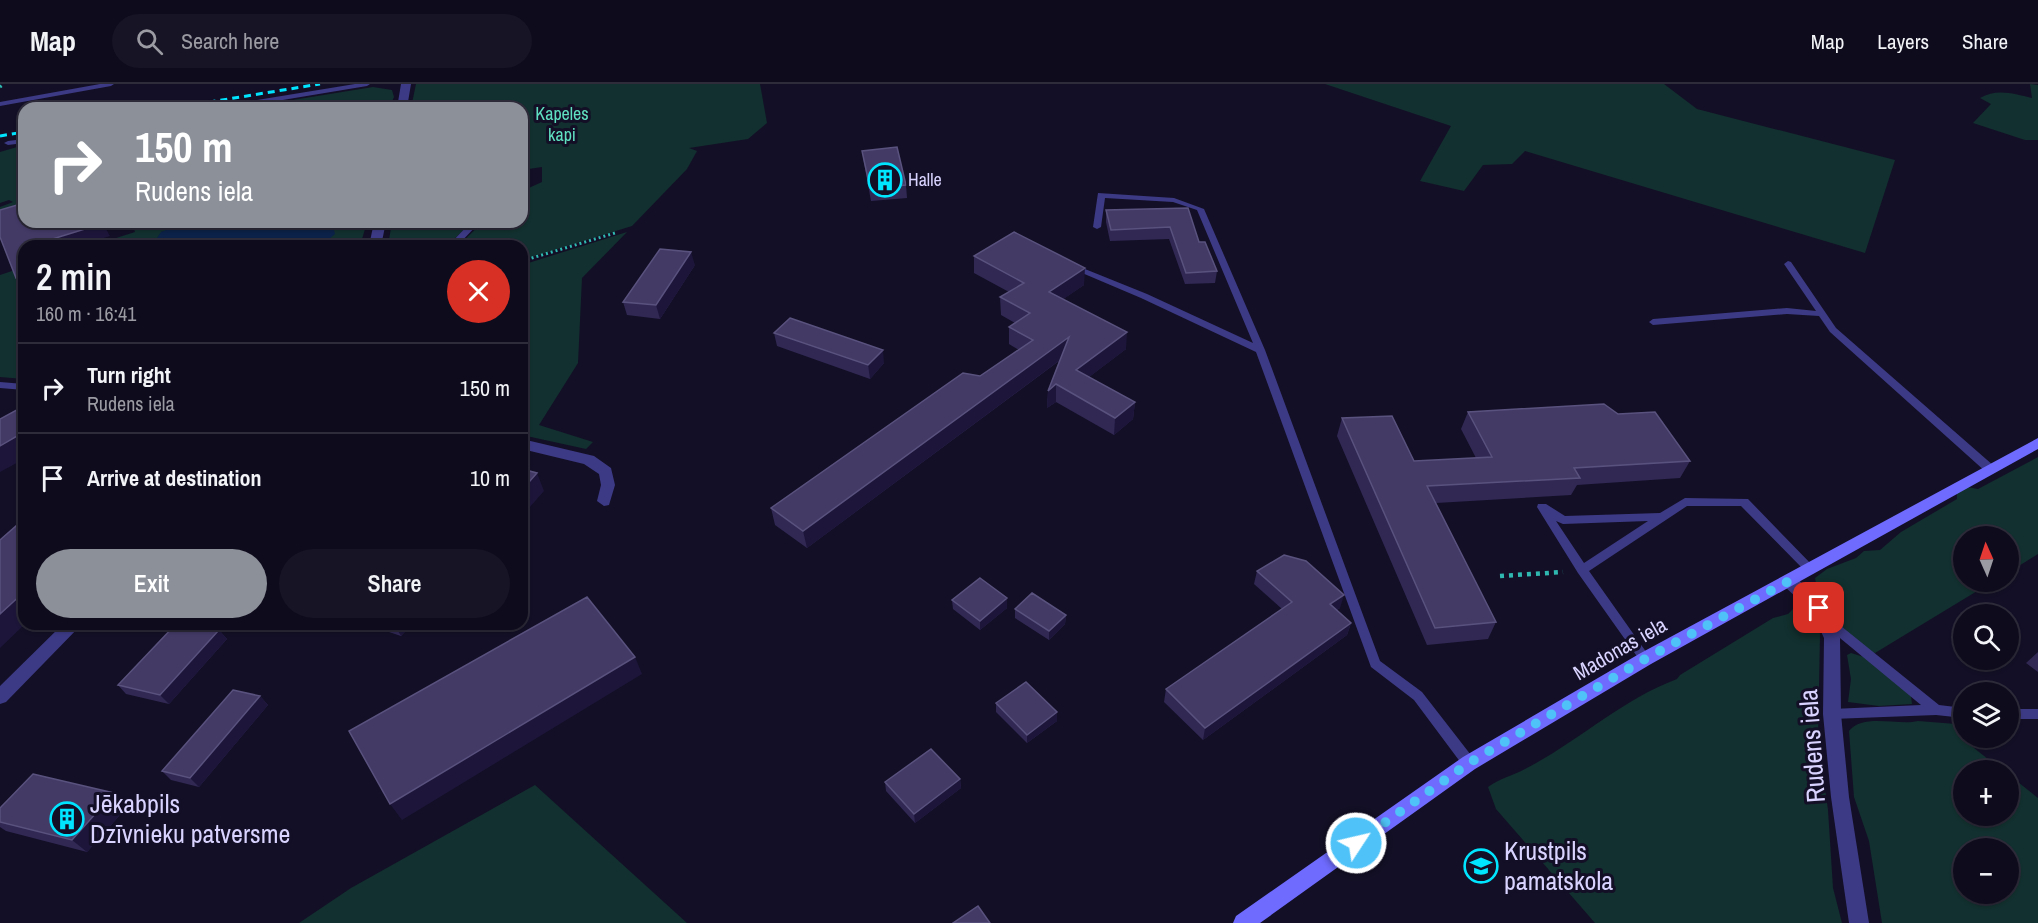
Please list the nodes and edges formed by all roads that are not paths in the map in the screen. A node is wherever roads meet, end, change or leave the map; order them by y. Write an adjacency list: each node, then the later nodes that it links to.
1 (111, 84): 6 (lane)
2 (367, 84): 4 (lane)
3 (406, 84): 5 (street)
4 (258, 102)
5 (403, 102)
6 (0, 104)
7 (18, 142): 8 (lane)
8 (8, 143)
9 (1096, 227): 16 (lane)
10 (470, 228): 11 (lane)
11 (458, 240)
12 (1056, 261): 16 (lane)
13 (1788, 264): 14 (lane)
14 (1822, 314): 15 (lane); 21 (lane)
15 (1653, 322)
16 (1260, 350): 36 (lane)
17 (0, 385): 18 (lane)
18 (18, 386)
19 (2038, 443): 21 (main road, Madonas iela)
20 (528, 445): 22 (street)
21 (1990, 469): 24 (main road, Madonas iela)
22 (604, 501)
23 (1662, 517): 24 (lane); 25 (lane); 25 (lane)
24 (1809, 568): 26 (main road, Madonas iela)
25 (1582, 570): 29 (lane)
26 (1789, 581): 27 (street, Rudens iela); 29 (main road, Madonas iela)
27 (1827, 621): 31 (lane); 33 (street, Rudens iela)
28 (68, 630): 30 (street)
29 (1645, 659): 36 (main road, Madonas iela)
30 (0, 698)
31 (1936, 710): 32 (lane); 33 (lane)
32 (1953, 712)
33 (1832, 714): 38 (street, Rudens iela)
34 (2019, 714): 35 (lane)
35 (2038, 714)
36 (1469, 763): 37 (main road, Madonas iela)
37 (1243, 923)
38 (1859, 923)

